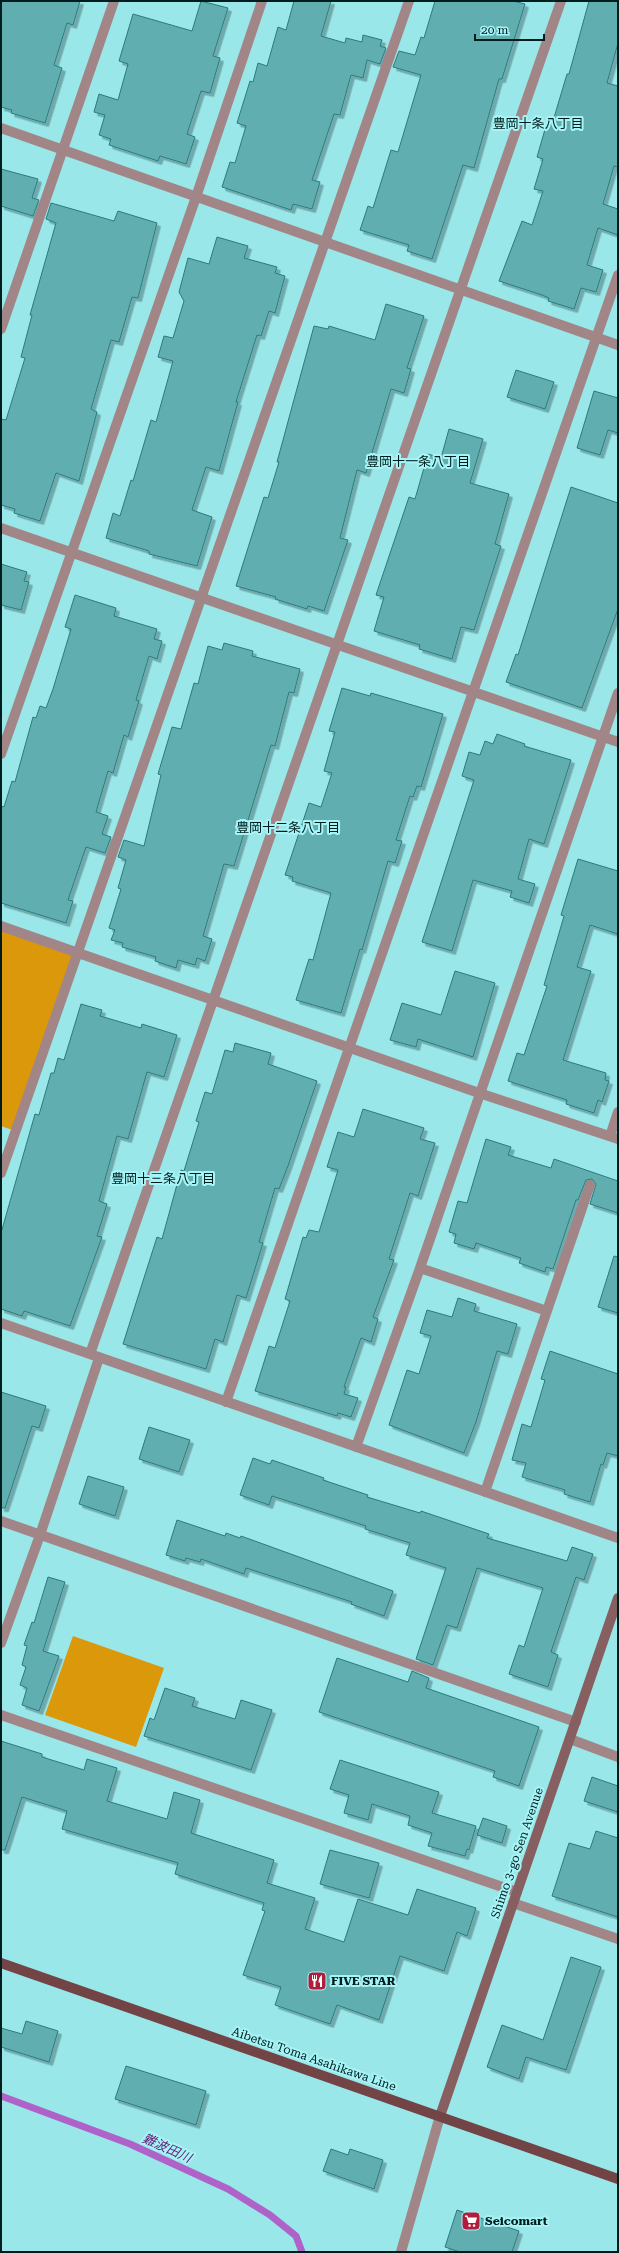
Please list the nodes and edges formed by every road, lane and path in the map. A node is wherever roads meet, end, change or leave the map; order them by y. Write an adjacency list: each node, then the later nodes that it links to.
1 (114, 1): 6 (street)
2 (262, 1): 7 (street)
3 (409, 1): 8 (street)
4 (561, 1): 10 (street)
5 (1, 128): 6 (street)
6 (62, 150): 7 (street); 11 (street)
7 (196, 197): 8 (street); 15 (street)
8 (325, 241): 10 (street); 16 (street)
9 (618, 275): 12 (street)
10 (460, 289): 12 (street); 17 (street)
11 (1, 329)
12 (597, 338): 13 (street); 18 (street)
13 (618, 345)
14 (1, 528): 15 (street)
15 (72, 554): 16 (street); 22 (street)
16 (201, 598): 17 (street); 24 (street)
17 (336, 643): 18 (street); 25 (street)
18 (472, 691): 20 (street); 26 (street)
19 (618, 693): 20 (street)
20 (603, 736): 21 (street); 27 (street)
21 (618, 742)
22 (1, 754)
23 (1, 926): 24 (street)
24 (77, 952): 25 (street); 30 (street)
25 (212, 1000): 26 (street); 35 (street)
26 (349, 1047): 27 (street); 36 (street)
27 (479, 1093): 29 (street); 32 (street)
28 (618, 1112): 29 (street)
29 (614, 1138)
30 (1, 1173)
31 (590, 1185): 33 (street)
32 (420, 1268): 33 (street); 37 (street)
33 (547, 1310): 38 (street)
34 (1, 1323): 35 (street)
35 (95, 1356): 36 (street); 40 (street)
36 (226, 1402): 37 (street)
37 (356, 1447): 38 (street)
38 (486, 1492): 41 (street)
39 (1, 1521): 40 (street)
40 (40, 1535): 43 (street); 45 (street)
41 (618, 1538)
42 (618, 1598): 45 (street, Shimo 3-go Sen Avenue)
43 (1, 1643)
44 (1, 1715): 48 (street)
45 (576, 1722): 46 (street, Shimo 3-go Sen Avenue)
46 (570, 1740): 47 (street); 48 (street, Shimo 3-go Sen Avenue)
47 (618, 1757)
48 (517, 1892): 49 (street, Shimo 3-go Sen Avenue)
49 (513, 1903): 50 (street); 52 (street, Shimo 3-go Sen Avenue)
50 (618, 1939)
51 (1, 1963): 52 (main road, Aibetsu Toma Asahikawa Line)
52 (440, 2116): 53 (main road, Aibetsu Toma Asahikawa Line); 54 (street)
53 (618, 2179)
54 (401, 2252)

